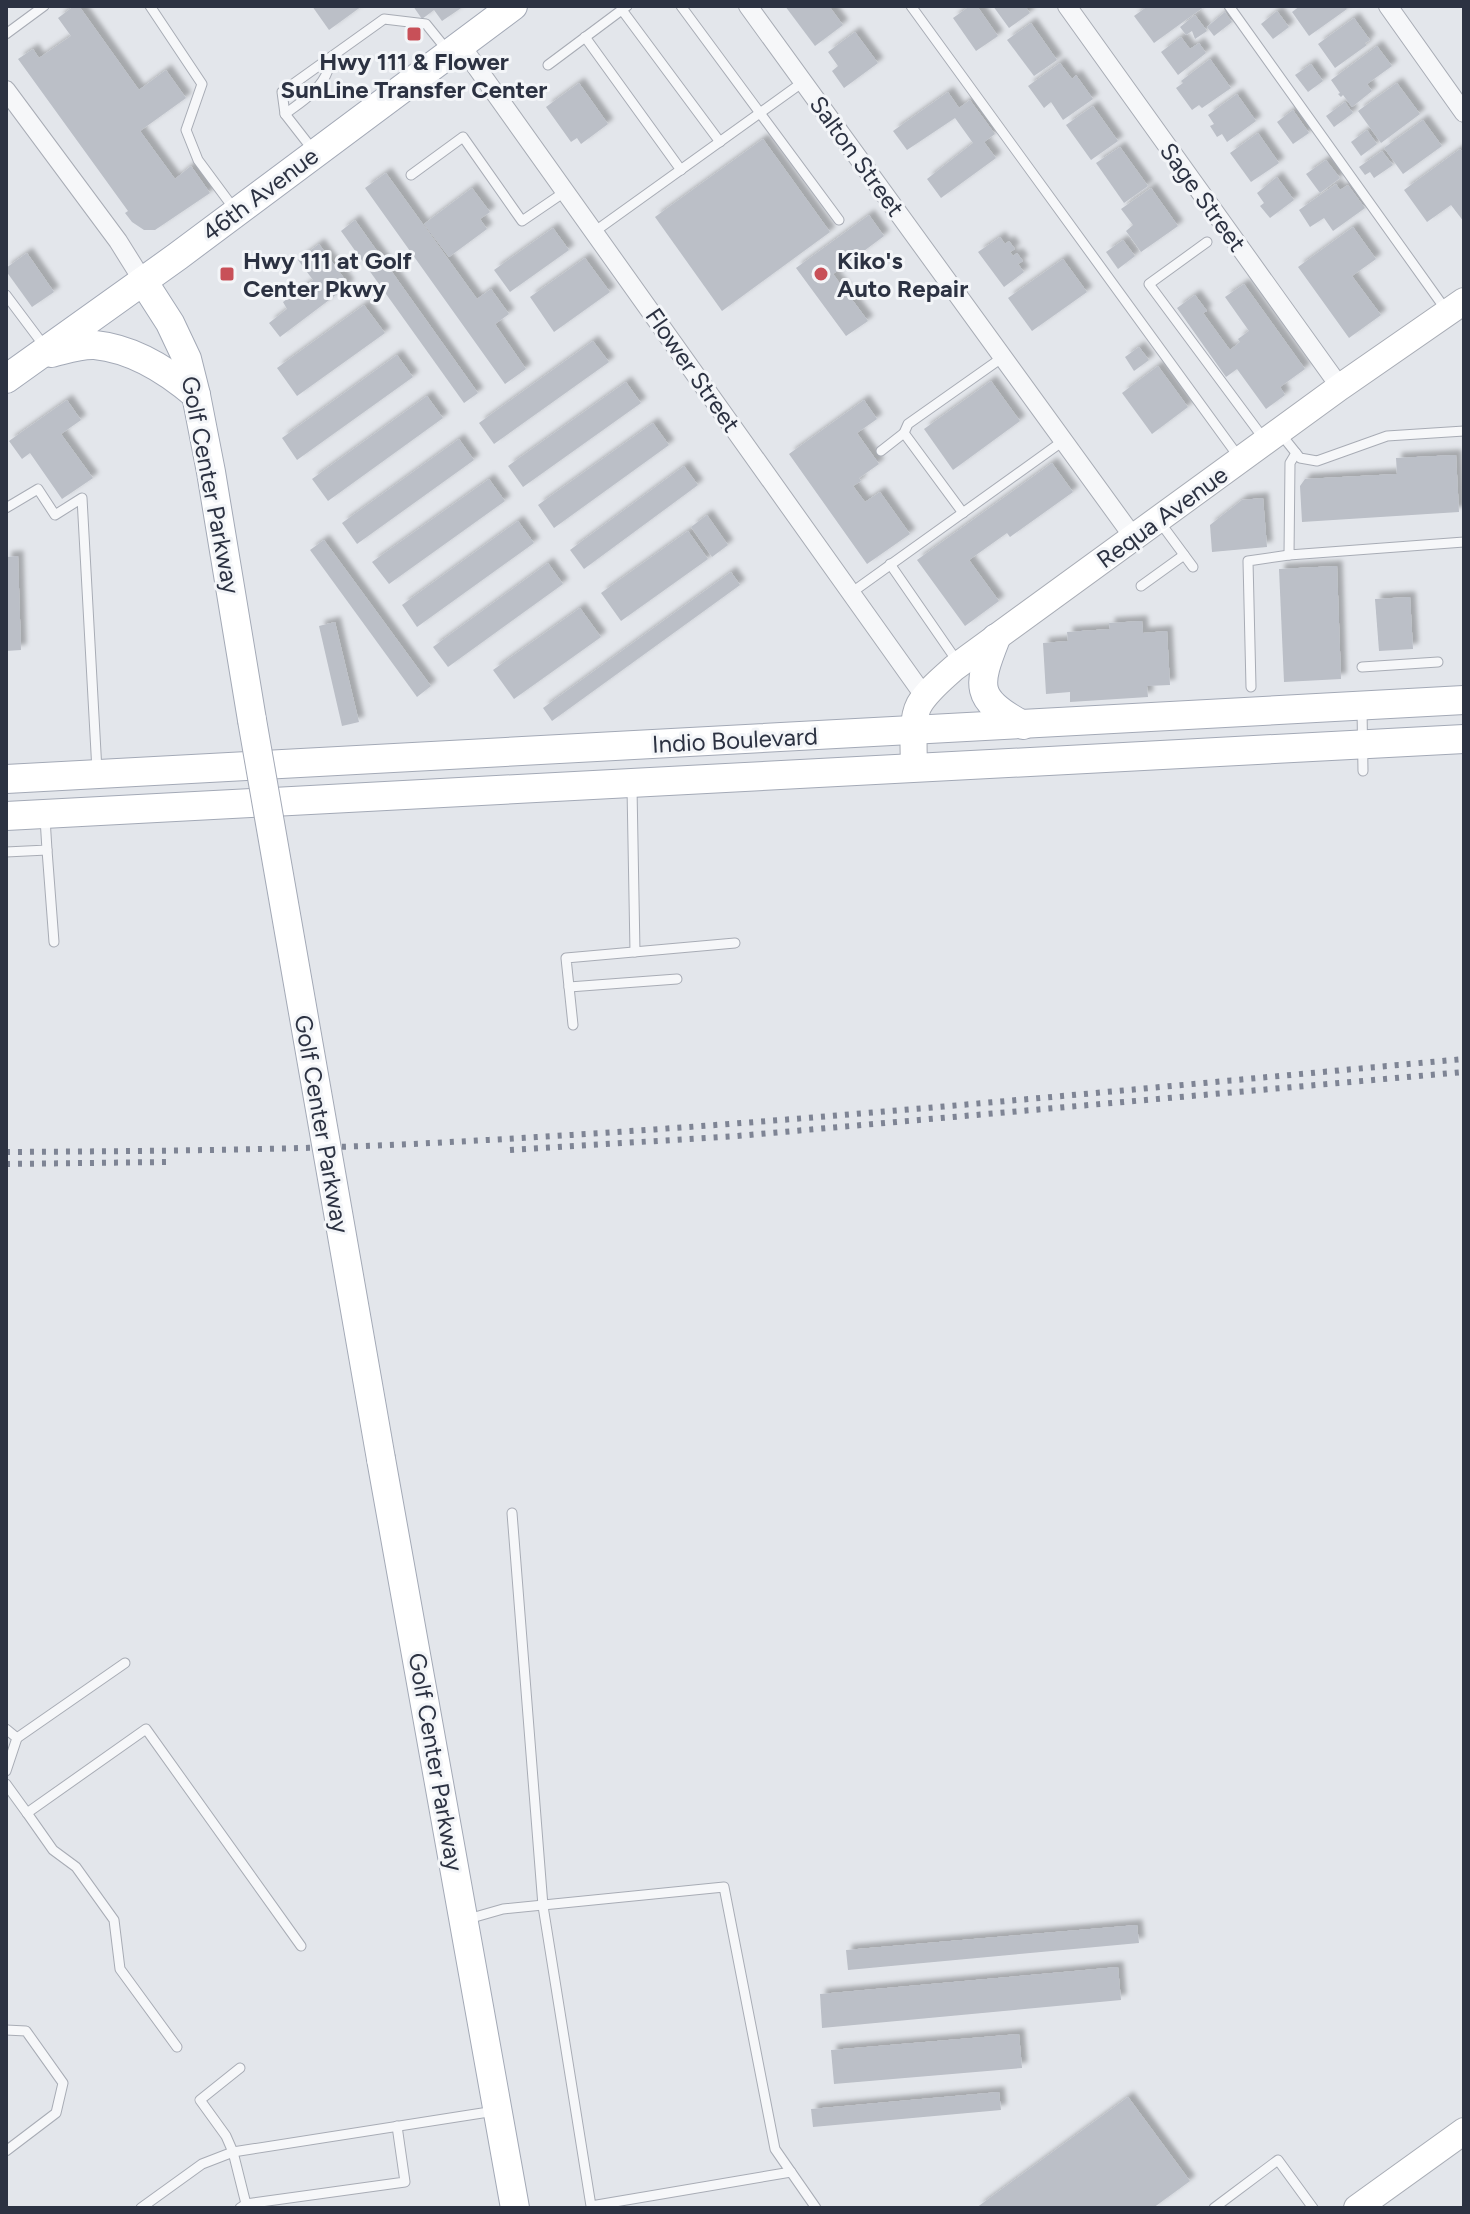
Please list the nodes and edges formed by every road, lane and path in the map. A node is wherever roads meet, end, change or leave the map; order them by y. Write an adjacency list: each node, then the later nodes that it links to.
1 (44, 6): 11 (lane)
2 (150, 6): 26 (lane)
3 (513, 6): 13 (main road, 46th Avenue)
4 (681, 6): 18 (lane)
5 (748, 6): 16 (street, Salton Street)
6 (911, 6): 44 (lane)
7 (1067, 6): 36 (street, Sage Street)
8 (1229, 6): 32 (lane)
9 (1388, 6): 19 (street)
10 (624, 8): 12 (lane); 21 (lane)
11 (6, 34)
12 (585, 37): 15 (lane); 23 (lane)
13 (454, 48): 14 (lane); 22 (main road, 46th Avenue); 25 (street, Flower Street)
14 (324, 63): 20 (lane); 20 (lane)
15 (548, 65)
16 (803, 82): 18 (lane); 34 (street, Salton Street)
17 (6, 90): 30 (street, Golf Center Parkway)
18 (759, 113): 21 (lane); 27 (lane)
19 (1464, 113)
20 (285, 114): 22 (lane)
21 (720, 142): 23 (lane)
22 (315, 153): 26 (main road, 46th Avenue)
23 (681, 170): 28 (lane)
24 (411, 175): 25 (lane)
25 (566, 191): 28 (street, Flower Street)
26 (237, 212): 30 (main road, 46th Avenue)
27 (839, 220)
28 (594, 232): 55 (street, Flower Street)
29 (1207, 242): 40 (lane)
30 (143, 281): 33 (main road, 46th Avenue); 37 (main road, Golf Center Parkway)
31 (7, 299): 33 (lane)
32 (1458, 310): 36 (street, Requa Avenue)
33 (43, 353): 35 (main road, 46th Avenue); 37 (main road)
34 (1003, 357): 39 (lane); 41 (street, Salton Street)
35 (6, 379)
36 (1340, 387): 40 (street, Requa Avenue)
37 (196, 395): 92 (main road, Golf Center Parkway, bridge)
38 (1464, 431): 43 (lane)
39 (904, 433): 42 (lane); 46 (lane)
40 (1273, 437): 43 (lane); 44 (street, Requa Avenue)
41 (1063, 441): 46 (lane); 48 (street, Salton Street)
42 (881, 451)
43 (1296, 453): 51 (lane)
44 (1241, 460): 47 (street, Requa Avenue)
45 (6, 508): 70 (lane)
46 (963, 513): 52 (lane)
47 (1159, 520): 48 (street, Requa Avenue); 50 (lane)
48 (1134, 538): 56 (street, Requa Avenue)
49 (1464, 542): 51 (lane)
50 (1184, 555): 53 (lane); 54 (lane)
51 (1289, 555): 60 (lane)
52 (890, 564): 55 (lane); 58 (lane)
53 (1193, 567)
54 (1141, 586)
55 (851, 593): 61 (street, Flower Street)
56 (996, 638): 58 (street, Requa Avenue); 64 (main road)
57 (1438, 662): 59 (lane)
58 (959, 664): 61 (street, Requa Avenue)
59 (1362, 667)
60 (1251, 687)
61 (925, 697): 65 (street, Requa Avenue)
62 (1464, 700): 63 (main road, Indio Boulevard)
63 (1362, 706): 64 (main road, Indio Boulevard); 68 (lane)
64 (1023, 725): 65 (main road, Indio Boulevard)
65 (915, 729): 67 (main road, Indio Boulevard); 69 (street, Requa Avenue)
66 (1464, 739): 68 (main road, Indio Boulevard)
67 (659, 744): 70 (main road, Indio Boulevard); 73 (main road)
68 (1363, 758): 69 (main road, Indio Boulevard)
69 (914, 768): 72 (main road, Indio Boulevard)
70 (97, 774): 71 (main road, Indio Boulevard)
71 (6, 779)
72 (632, 784): 73 (main road, Indio Boulevard); 80 (lane)
73 (511, 791): 74 (main road, Indio Boulevard)
74 (45, 814): 75 (main road, Indio Boulevard); 76 (lane)
75 (6, 816)
76 (47, 850): 77 (lane); 78 (lane)
77 (6, 852)
78 (54, 942)
79 (735, 943): 80 (lane)
80 (635, 952): 82 (lane)
81 (677, 979): 82 (lane)
82 (569, 987): 83 (lane)
83 (573, 1025)
84 (512, 1513): 91 (lane)
85 (125, 1663): 87 (lane)
86 (6, 1729): 87 (lane)
87 (17, 1738): 88 (lane)
88 (6, 1771)
89 (6, 1784): 90 (lane)
90 (27, 1813): 93 (lane); 95 (lane)
91 (543, 1906): 92 (lane); 102 (lane); 102 (lane)
92 (465, 1920): 97 (main road, Golf Center Parkway)
93 (301, 1946)
94 (6, 2030): 100 (lane)
95 (177, 2047)
96 (240, 2068): 101 (lane)
97 (498, 2111): 98 (lane); 105 (main road, Golf Center Parkway)
98 (397, 2126): 101 (lane); 103 (lane)
99 (1464, 2131): 109 (street)
100 (6, 2151)
101 (233, 2152): 103 (lane); 104 (lane)
102 (791, 2172): 106 (lane)
103 (243, 2206)
104 (141, 2208)
105 (515, 2208)
106 (816, 2208)
107 (1214, 2208): 108 (lane)
108 (1313, 2208)
109 (1357, 2208)

